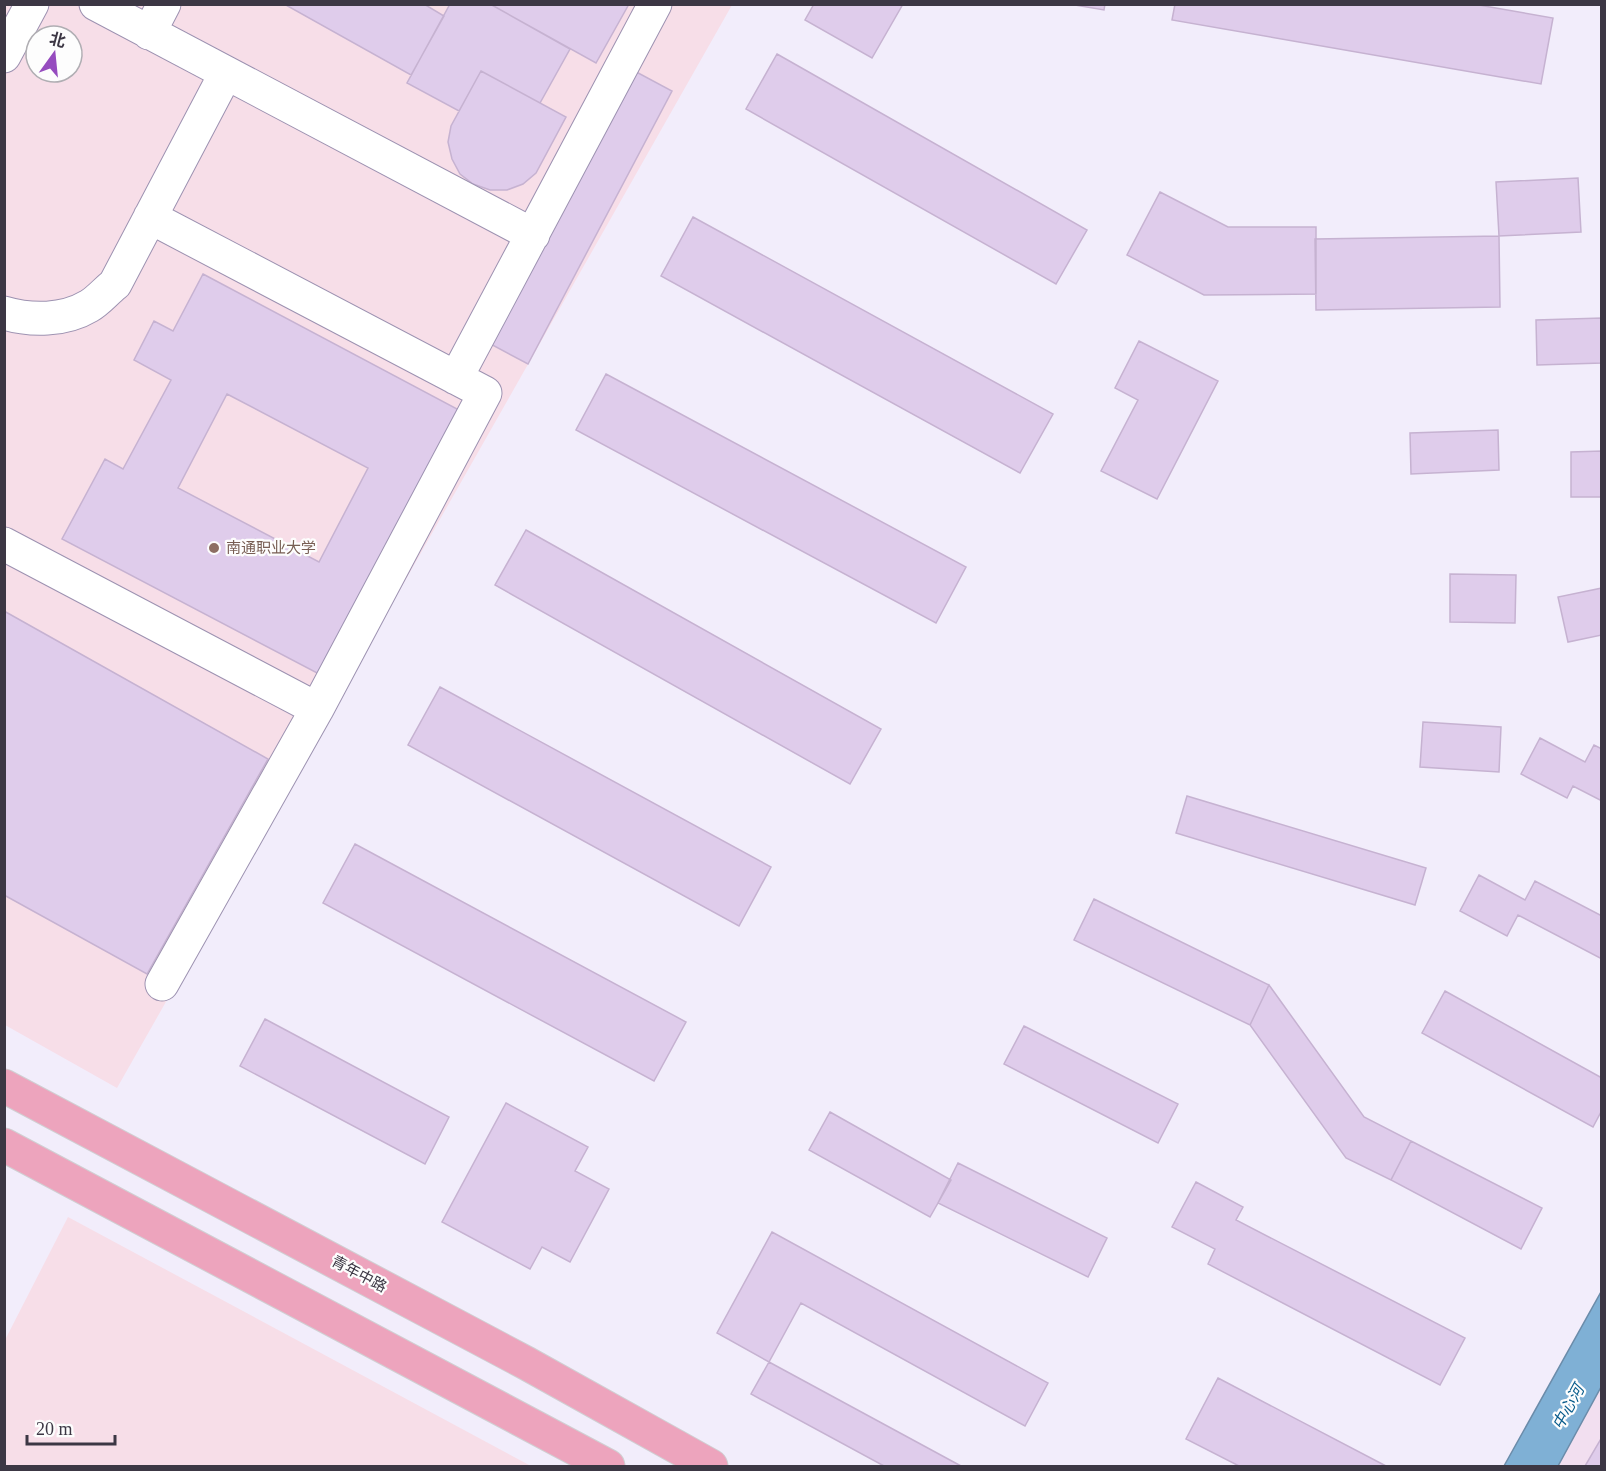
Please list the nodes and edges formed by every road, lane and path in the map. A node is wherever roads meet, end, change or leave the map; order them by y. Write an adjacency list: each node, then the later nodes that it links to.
1 (32, 4): 5 (lane)
2 (96, 4): 4 (lane)
3 (655, 4): 8 (lane)
4 (156, 19): 6 (lane)
5 (4, 56)
6 (226, 73): 7 (lane); 8 (lane)
7 (150, 217): 9 (lane); 10 (lane)
8 (532, 235): 10 (lane)
9 (4, 313)
10 (456, 378): 12 (lane)
11 (4, 544): 12 (lane)
12 (317, 709): 13 (lane)
13 (162, 984)
14 (4, 1086): 17 (main road, 青年中路)
15 (4, 1145): 16 (main road)
16 (608, 1467)
17 (711, 1467)

